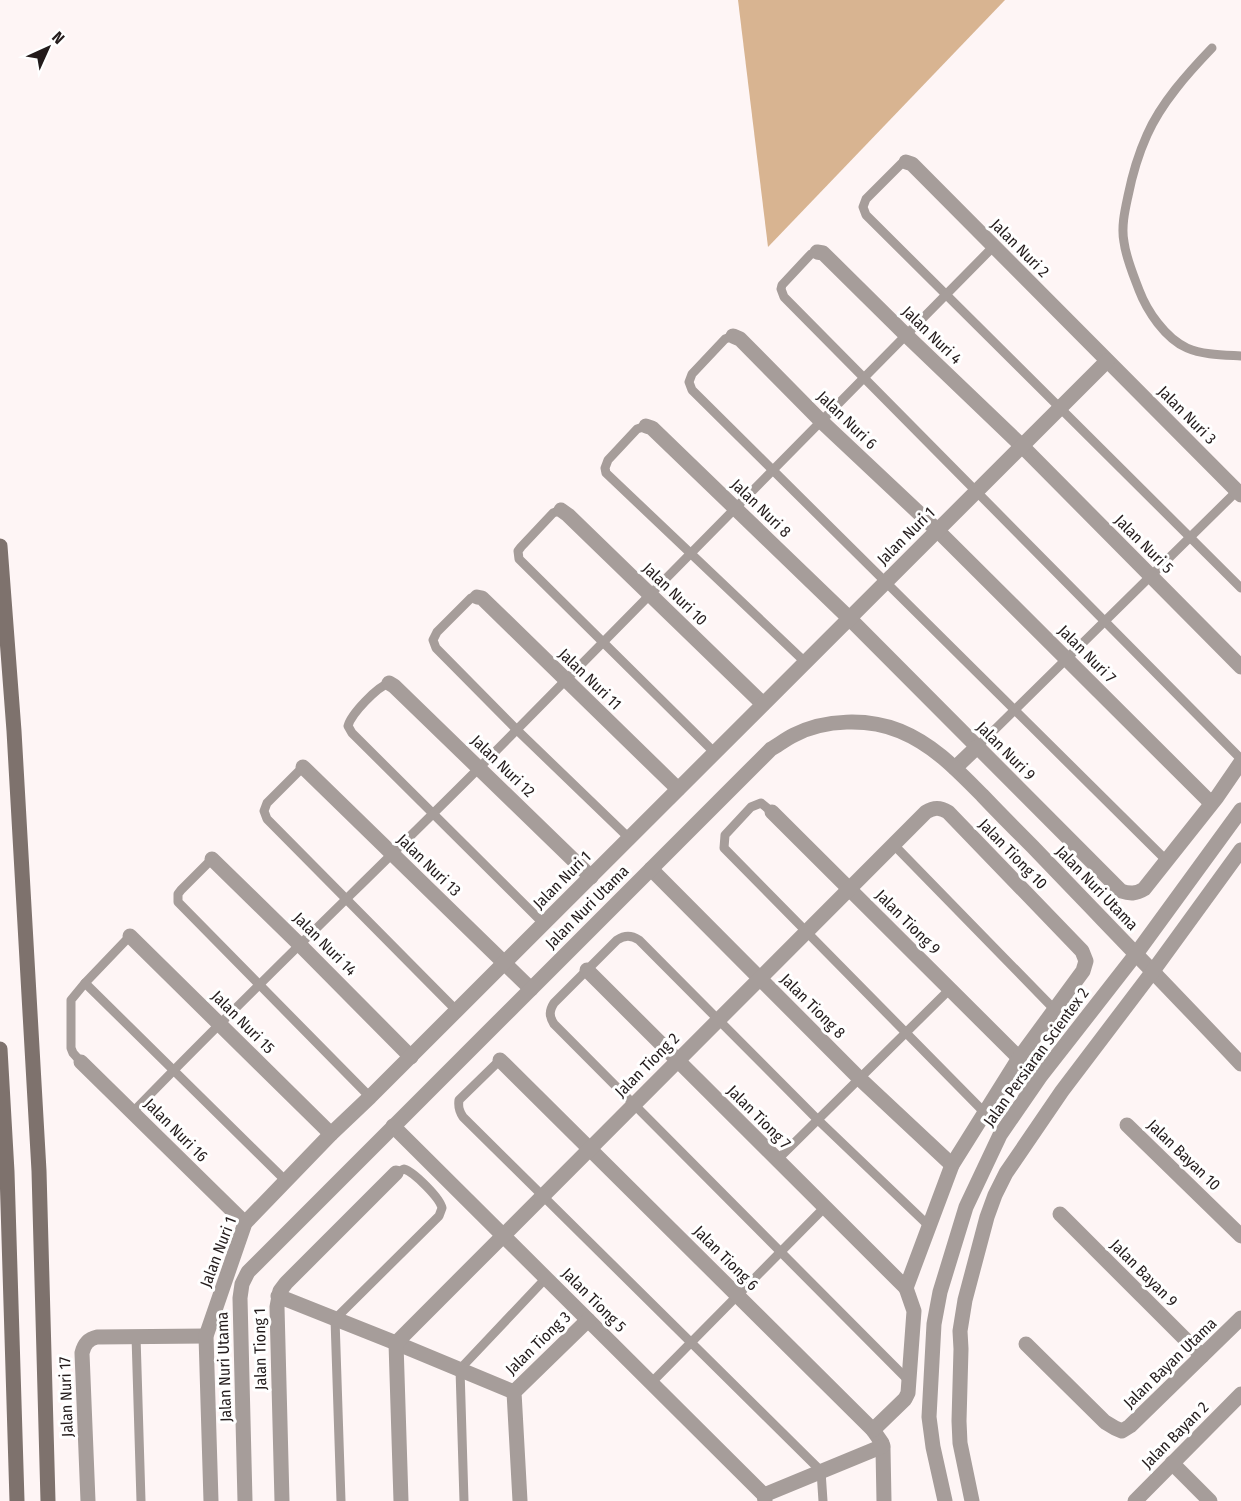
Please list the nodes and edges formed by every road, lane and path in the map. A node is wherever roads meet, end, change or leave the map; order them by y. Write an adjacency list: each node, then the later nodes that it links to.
1 (1212, 48): 8 (lane)
2 (906, 162): 3 (street, Jalan Nuri 2); 5 (lane)
3 (993, 247): 5 (lane); 9 (street, Jalan Nuri 2)
4 (817, 252): 6 (street, Jalan Nuri 4); 10 (lane)
5 (946, 294): 6 (lane); 11 (lane)
6 (906, 335): 10 (lane); 14 (street, Jalan Nuri 4)
7 (733, 336): 12 (street, Jalan Nuri 6); 15 (lane)
8 (1241, 356)
9 (1107, 361): 11 (street, Jalan Nuri 1); 17 (street, Jalan Nuri 3)
10 (864, 378): 12 (lane); 16 (lane)
11 (1060, 408): 14 (street, Jalan Nuri 1); 21 (lane)
12 (821, 421): 15 (lane); 20 (street, Jalan Nuri 6)
13 (646, 426): 18 (street, Jalan Nuri 8); 23 (lane)
14 (1022, 446): 16 (street, Jalan Nuri 1); 24 (street, Jalan Nuri 5)
15 (773, 470): 18 (lane); 25 (lane)
16 (976, 491): 20 (street, Jalan Nuri 1); 30 (lane)
17 (1239, 493): 21 (lane)
18 (735, 508): 23 (lane); 29 (street, Jalan Nuri 8)
19 (561, 510): 27 (street, Jalan Nuri 10); 31 (lane)
20 (936, 530): 25 (street, Jalan Nuri 1); 32 (street, Jalan Nuri 7)
21 (1190, 537): 24 (lane); 26 (lane)
22 (0, 546): 134 (main road)
23 (691, 554): 27 (lane); 33 (lane)
24 (1150, 576): 30 (lane); 34 (street, Jalan Nuri 5)
25 (885, 582): 29 (street, Jalan Nuri 1); 38 (lane)
26 (1241, 588)
27 (650, 595): 31 (lane); 37 (street, Jalan Nuri 10)
28 (477, 597): 35 (street, Jalan Nuri 11); 39 (lane)
29 (849, 618): 33 (street, Jalan Nuri 1); 40 (street, Jalan Nuri 9)
30 (1105, 621): 32 (lane); 42 (lane)
31 (602, 643): 35 (lane); 41 (lane)
32 (1066, 659): 38 (lane); 47 (street, Jalan Nuri 7)
33 (805, 662): 37 (street, Jalan Nuri 1)
34 (1241, 667)
35 (566, 681): 39 (lane); 46 (street, Jalan Nuri 11)
36 (389, 683): 44 (street, Jalan Nuri 12); 51 (lane)
37 (763, 704): 41 (street, Jalan Nuri 1)
38 (1015, 710): 40 (lane); 57 (lane)
39 (517, 730): 44 (lane); 52 (lane)
40 (977, 747): 45 (street); 57 (street, Jalan Nuri 9)
41 (715, 753): 46 (street, Jalan Nuri 1)
42 (1241, 760): 47 (street)
43 (303, 767): 55 (street, Jalan Nuri 13); 61 (lane)
44 (479, 768): 51 (lane); 59 (street, Jalan Nuri 12)
45 (955, 768): 58 (street, Jalan Nuri Utama); 66 (street, Jalan Nuri Utama)
46 (678, 789): 52 (street, Jalan Nuri 1)
47 (1211, 803): 57 (street)
48 (1241, 810): 66 (street, Jalan Persiaran Scientex 2)
49 (772, 812): 60 (street, Jalan Tiong 9); 63 (lane)
50 (924, 813): 53 (street, Jalan Tiong 2); 75 (street, Jalan Tiong 10)
51 (433, 814): 55 (lane); 62 (lane)
52 (629, 838): 59 (street, Jalan Nuri 1)
53 (893, 844): 60 (street, Jalan Tiong 2); 75 (lane)
54 (1241, 850): 69 (street)
55 (392, 854): 61 (lane); 67 (street, Jalan Nuri 13)
56 (212, 859): 65 (street, Jalan Nuri 14); 72 (lane)
57 (1167, 861)
58 (651, 869): 70 (street, Jalan Tiong 8); 73 (street, Jalan Nuri Utama)
59 (591, 876): 62 (street, Jalan Nuri 1)
60 (849, 888): 63 (street, Jalan Tiong 2); 74 (street, Jalan Tiong 9)
61 (346, 899): 65 (lane); 76 (lane)
62 (544, 924): 67 (street, Jalan Nuri 1)
63 (806, 931): 70 (street, Jalan Tiong 2); 79 (lane)
64 (130, 936): 71 (lane); 78 (street, Jalan Nuri 15)
65 (300, 945): 72 (lane); 81 (street, Jalan Nuri 14)
66 (1136, 954): 69 (street, Jalan Nuri Utama); 146 (street, Jalan Persiaran Scientex 2)
67 (504, 963): 73 (street, Jalan Nuri 13); 76 (street, Jalan Nuri 1)
68 (587, 970): 77 (lane); 84 (street, Jalan Tiong 7); 90 (lane)
69 (1153, 971): 86 (street, Jalan Nuri Utama); 147 (street)
70 (760, 978): 77 (street, Jalan Tiong 2); 88 (street, Jalan Tiong 8)
71 (85, 983): 85 (lane); 87 (lane)
72 (259, 986): 78 (lane); 89 (lane)
73 (531, 988): 95 (street, Jalan Nuri Utama)
74 (950, 989): 79 (lane); 82 (street, Jalan Tiong 9)
75 (1054, 1008): 82 (street)
76 (457, 1011): 81 (street, Jalan Nuri 1)
77 (719, 1019): 84 (street, Jalan Tiong 2); 93 (lane)
78 (219, 1023): 87 (lane); 96 (street, Jalan Nuri 15)
79 (906, 1032): 88 (lane); 92 (lane)
80 (0, 1049): 133 (main road)
81 (411, 1057): 89 (street, Jalan Nuri 1)
82 (1019, 1058): 92 (street)
83 (500, 1060): 97 (street, Jalan Tiong 6); 102 (lane)
84 (678, 1060): 90 (street, Jalan Tiong 2); 98 (street, Jalan Tiong 7)
85 (81, 1062): 91 (street, Jalan Nuri 16)
86 (1241, 1064)
87 (173, 1070): 91 (lane); 101 (lane)
88 (859, 1078): 93 (lane); 99 (street, Jalan Tiong 8)
89 (370, 1097): 96 (street, Jalan Nuri 1)
90 (634, 1104): 97 (street, Jalan Tiong 2); 109 (lane)
91 (132, 1113): 105 (street, Jalan Nuri 16)
92 (985, 1113): 99 (street)
93 (817, 1119): 98 (lane); 106 (lane)
94 (1127, 1125): 108 (street, Jalan Bayan 10)
95 (393, 1126): 107 (street, Jalan Tiong 5); 138 (street, Jalan Nuri Utama)
96 (331, 1134): 101 (street, Jalan Nuri 1)
97 (590, 1148): 102 (street, Jalan Tiong 2); 112 (street, Jalan Tiong 6)
98 (777, 1160): 103 (street, Jalan Tiong 7)
99 (952, 1165): 106 (street)
100 (396, 1173): 113 (street, Jalan Tiong 1); 115 (lane)
101 (286, 1181): 105 (street, Jalan Nuri 1)
102 (542, 1196): 107 (street, Jalan Tiong 2); 120 (lane)
103 (825, 1207): 109 (lane); 111 (street, Jalan Tiong 7)
104 (1060, 1214): 122 (street, Jalan Bayan 9)
105 (245, 1223): 118 (street, Jalan Nuri 1)
106 (929, 1226): 111 (street)
107 (502, 1235): 110 (street, Jalan Tiong 5); 119 (street, Jalan Tiong 2)
108 (1241, 1236)
109 (781, 1252): 112 (lane); 124 (lane)
110 (546, 1278): 116 (street, Jalan Tiong 5); 123 (lane)
111 (906, 1288): 124 (street)
112 (738, 1295): 120 (lane); 128 (street, Jalan Tiong 6)
113 (278, 1296): 115 (street); 139 (street, Jalan Tiong 1)
114 (1241, 1318): 122 (street, Jalan Bayan Utama)
115 (335, 1319): 119 (street); 140 (lane)
116 (588, 1320): 125 (street, Jalan Tiong 5); 126 (street, Jalan Tiong 3)
117 (136, 1336): 118 (street, Jalan Nuri 17); 135 (street, Jalan Nuri 17); 136 (lane)
118 (206, 1336): 137 (street, Jalan Nuri 1)
119 (396, 1343): 123 (street); 141 (street)
120 (691, 1343): 125 (lane); 131 (lane)
121 (1026, 1344): 122 (street, Jalan Bayan Utama)
122 (1202, 1356)
123 (460, 1370): 126 (street); 142 (lane)
124 (909, 1381): 128 (street)
125 (651, 1383): 132 (street, Jalan Tiong 5)
126 (514, 1392): 143 (street, Jalan Tiong 3)
127 (1241, 1394): 130 (street, Jalan Bayan 2)
128 (873, 1430): 129 (street, Jalan Tiong 6)
129 (883, 1446): 131 (street); 145 (street, Jalan Tiong 6)
130 (1172, 1463): 148 (street, Jalan Bayan 2); 149 (street)
131 (821, 1471): 132 (street); 144 (lane)
132 (765, 1498)
133 (17, 1501)
134 (48, 1501)
135 (88, 1501)
136 (141, 1501)
137 (211, 1501)
138 (245, 1501)
139 (282, 1501)
140 (341, 1501)
141 (401, 1501)
142 (464, 1501)
143 (520, 1501)
144 (822, 1501)
145 (885, 1501)
146 (945, 1501)
147 (972, 1501)
148 (1135, 1501)
149 (1210, 1501)

